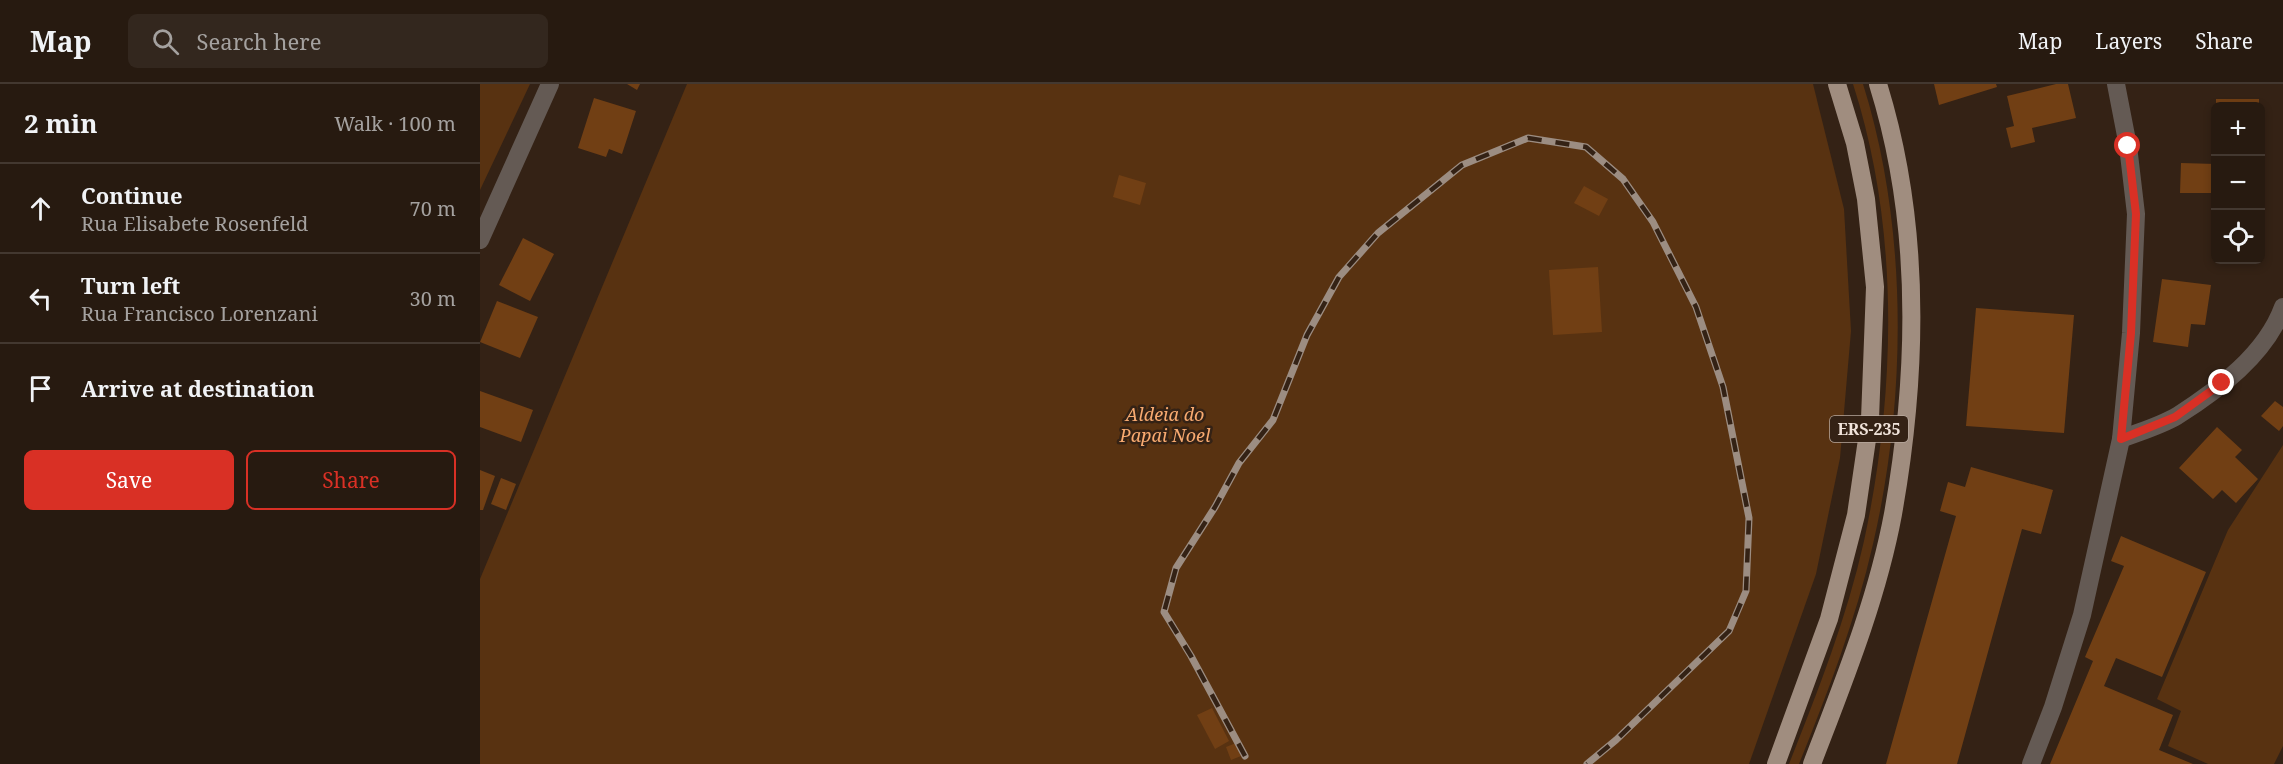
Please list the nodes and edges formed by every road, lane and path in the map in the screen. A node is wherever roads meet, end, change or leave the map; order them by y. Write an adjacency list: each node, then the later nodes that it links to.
1 (550, 84): 5 (street)
2 (1837, 84): 8 (main road, ERS-235)
3 (1878, 84): 9 (main road, ERS-235)
4 (2116, 84): 7 (street)
5 (480, 240)
6 (2283, 307): 7 (street)
7 (2121, 439): 10 (street)
8 (1776, 764)
9 (1812, 764)
10 (2031, 764)

